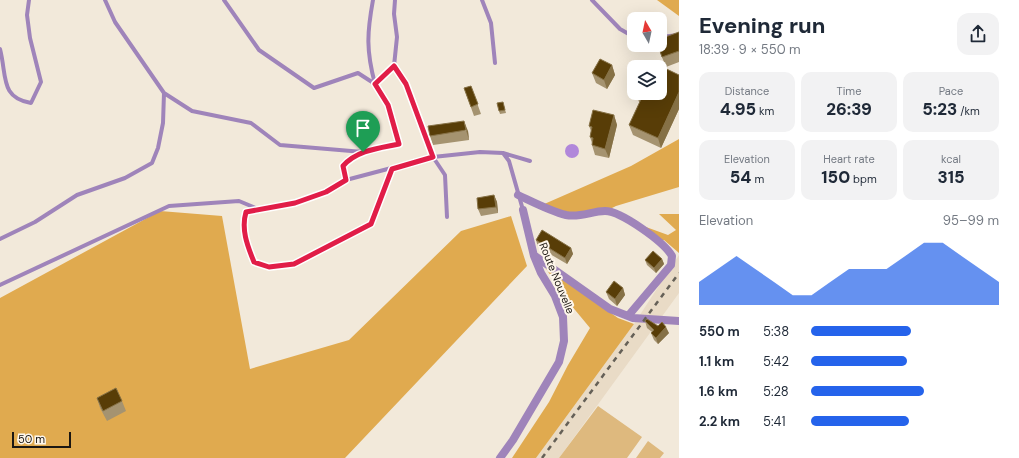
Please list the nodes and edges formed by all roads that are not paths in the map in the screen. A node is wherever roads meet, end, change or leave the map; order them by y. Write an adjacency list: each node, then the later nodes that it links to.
1 (29, 0): 11 (lane)
2 (105, 0): 15 (lane)
3 (224, 0): 14 (lane)
4 (373, 0): 14 (lane)
5 (395, 0): 13 (lane)
6 (482, 0): 12 (lane)
7 (592, 0): 8 (lane)
8 (627, 33)
9 (679, 35): 10 (lane)
10 (667, 36)
11 (0, 49)
12 (495, 63)
13 (394, 66): 14 (lane); 18 (lane)
14 (375, 84): 16 (lane)
15 (164, 93): 16 (lane); 26 (lane)
16 (363, 152): 21 (lane)
17 (503, 153): 18 (lane); 19 (lane); 22 (lane)
18 (433, 157): 20 (lane); 25 (lane)
19 (530, 161)
20 (392, 169): 21 (lane); 23 (lane)
21 (346, 180): 23 (lane)
22 (518, 195): 24 (lane); 29 (street)
23 (258, 209): 28 (lane)
24 (523, 210): 27 (street, Route Nouvelle)
25 (447, 217)
26 (0, 239)
27 (534, 256): 29 (street); 31 (street, Route Nouvelle)
28 (0, 286)
29 (630, 317): 30 (street)
30 (675, 320)
31 (500, 458)

